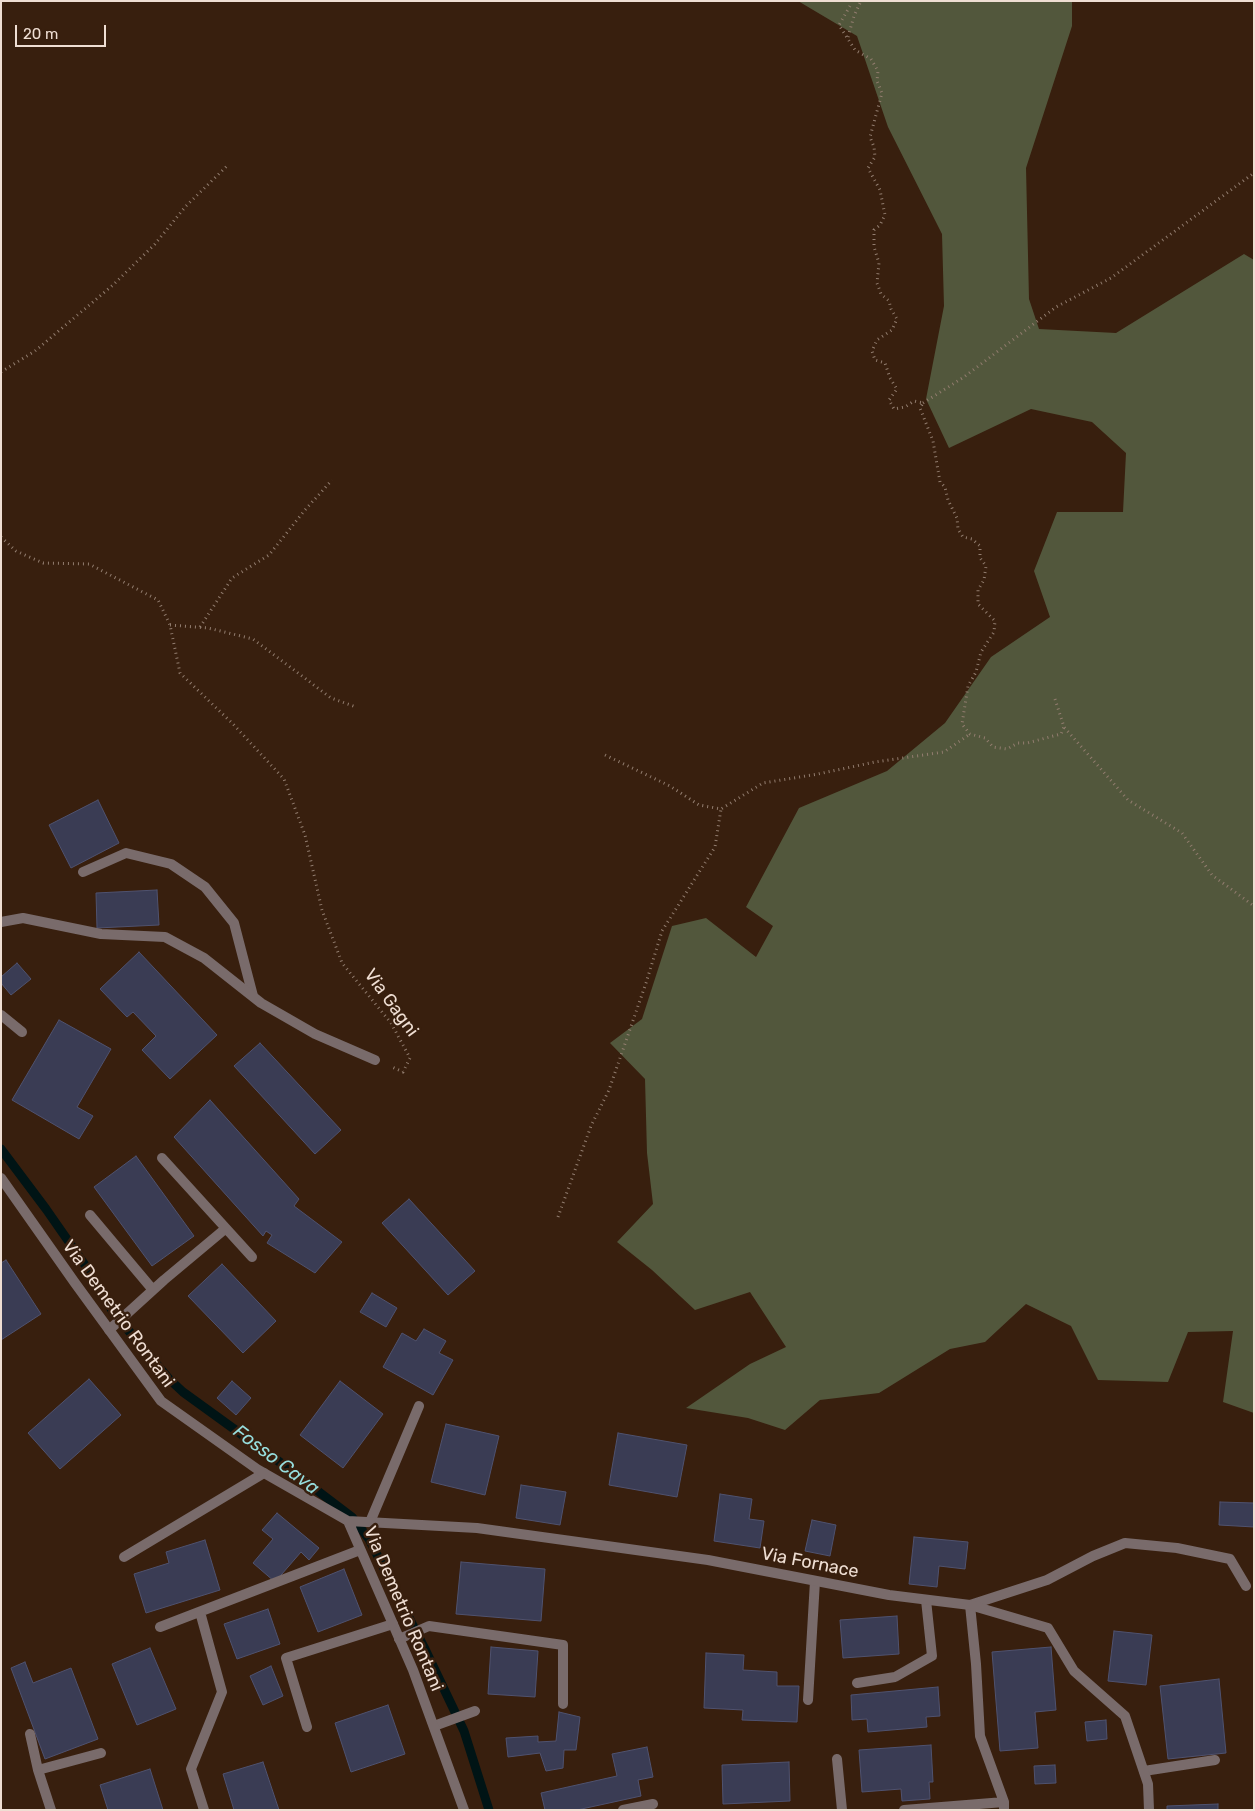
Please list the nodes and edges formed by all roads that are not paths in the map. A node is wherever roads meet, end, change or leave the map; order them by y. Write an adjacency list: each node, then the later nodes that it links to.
1 (84, 872): 3 (street)
2 (1, 922): 3 (street)
3 (253, 996): 6 (street)
4 (1, 1015): 5 (street)
5 (22, 1032)
6 (375, 1060)
7 (162, 1158): 10 (street)
8 (1, 1178): 13 (street, Via Demetrio Rontani)
9 (90, 1215): 12 (street)
10 (225, 1228): 11 (street); 12 (street)
11 (252, 1257)
12 (153, 1290): 13 (street)
13 (110, 1329): 15 (street, Via Demetrio Rontani)
14 (419, 1406): 17 (street)
15 (264, 1473): 16 (street, Via Demetrio Rontani); 19 (street)
16 (349, 1522): 17 (street, Via Fornace); 18 (street, Via Demetrio Rontani)
17 (369, 1522): 20 (street, Via Fornace)
18 (360, 1550): 24 (street); 25 (street, Via Demetrio Rontani)
19 (124, 1557)
20 (815, 1581): 22 (street, Via Fornace); 29 (street)
21 (1246, 1586): 23 (street)
22 (926, 1600): 23 (street, Via Fornace); 28 (street)
23 (970, 1605): 39 (street, Via Fornace); 41 (street)
24 (200, 1612): 26 (street); 43 (street)
25 (392, 1624): 27 (street, Via Demetrio Rontani); 33 (street)
26 (160, 1627)
27 (400, 1638): 30 (street); 32 (street, Via Demetrio Rontani)
28 (857, 1684)
29 (808, 1700)
30 (563, 1704)
31 (473, 1712): 32 (street)
32 (434, 1726): 44 (street, Via Demetrio Rontani)
33 (307, 1727)
34 (30, 1734): 38 (street)
35 (101, 1753): 38 (street)
36 (838, 1759): 46 (street)
37 (1215, 1760): 39 (street)
38 (38, 1770): 42 (street)
39 (1144, 1771): 48 (street, Via Fornace)
40 (654, 1804): 45 (street)
41 (1004, 1806): 47 (street)
42 (51, 1810)
43 (204, 1810)
44 (464, 1810)
45 (623, 1810)
46 (842, 1810)
47 (904, 1810)
48 (1149, 1810)

